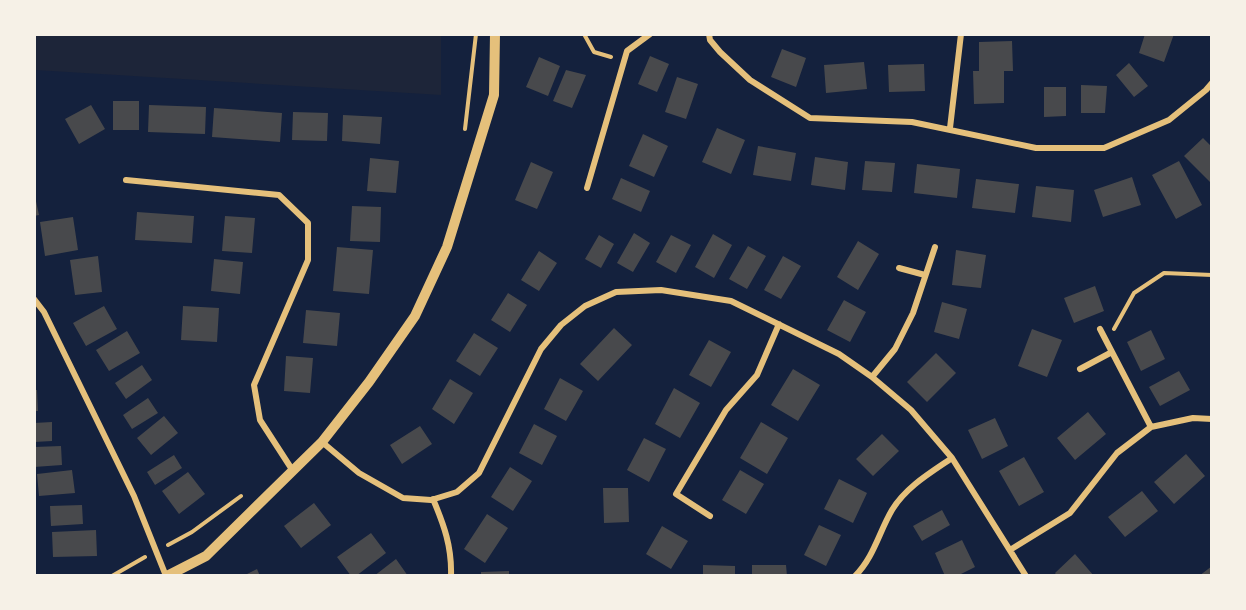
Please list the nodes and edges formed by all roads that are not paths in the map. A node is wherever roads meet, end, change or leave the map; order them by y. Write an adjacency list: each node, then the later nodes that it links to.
1 (495, 34): 21 (street)
2 (650, 34): 9 (street)
3 (709, 34): 7 (street)
4 (961, 34): 7 (street)
5 (1212, 83): 6 (street)
6 (1209, 92): 7 (street)
7 (950, 128)
8 (126, 180): 23 (street)
9 (587, 188)
10 (935, 247): 12 (street)
11 (899, 268): 12 (street)
12 (926, 275): 18 (street)
13 (34, 299): 27 (street)
14 (779, 324): 18 (street); 24 (street); 25 (street)
15 (1100, 329): 16 (street)
16 (1112, 352): 17 (street); 20 (street)
17 (1080, 369)
18 (872, 377): 22 (street)
19 (1212, 419): 20 (street)
20 (1151, 427): 26 (street)
21 (322, 442): 23 (street); 24 (street)
22 (952, 458): 26 (street); 29 (street)
23 (293, 471): 27 (street)
24 (433, 499): 28 (street)
25 (710, 516)
26 (1010, 550): 30 (street)
27 (167, 576)
28 (451, 576)
29 (855, 576)
30 (1026, 576)

